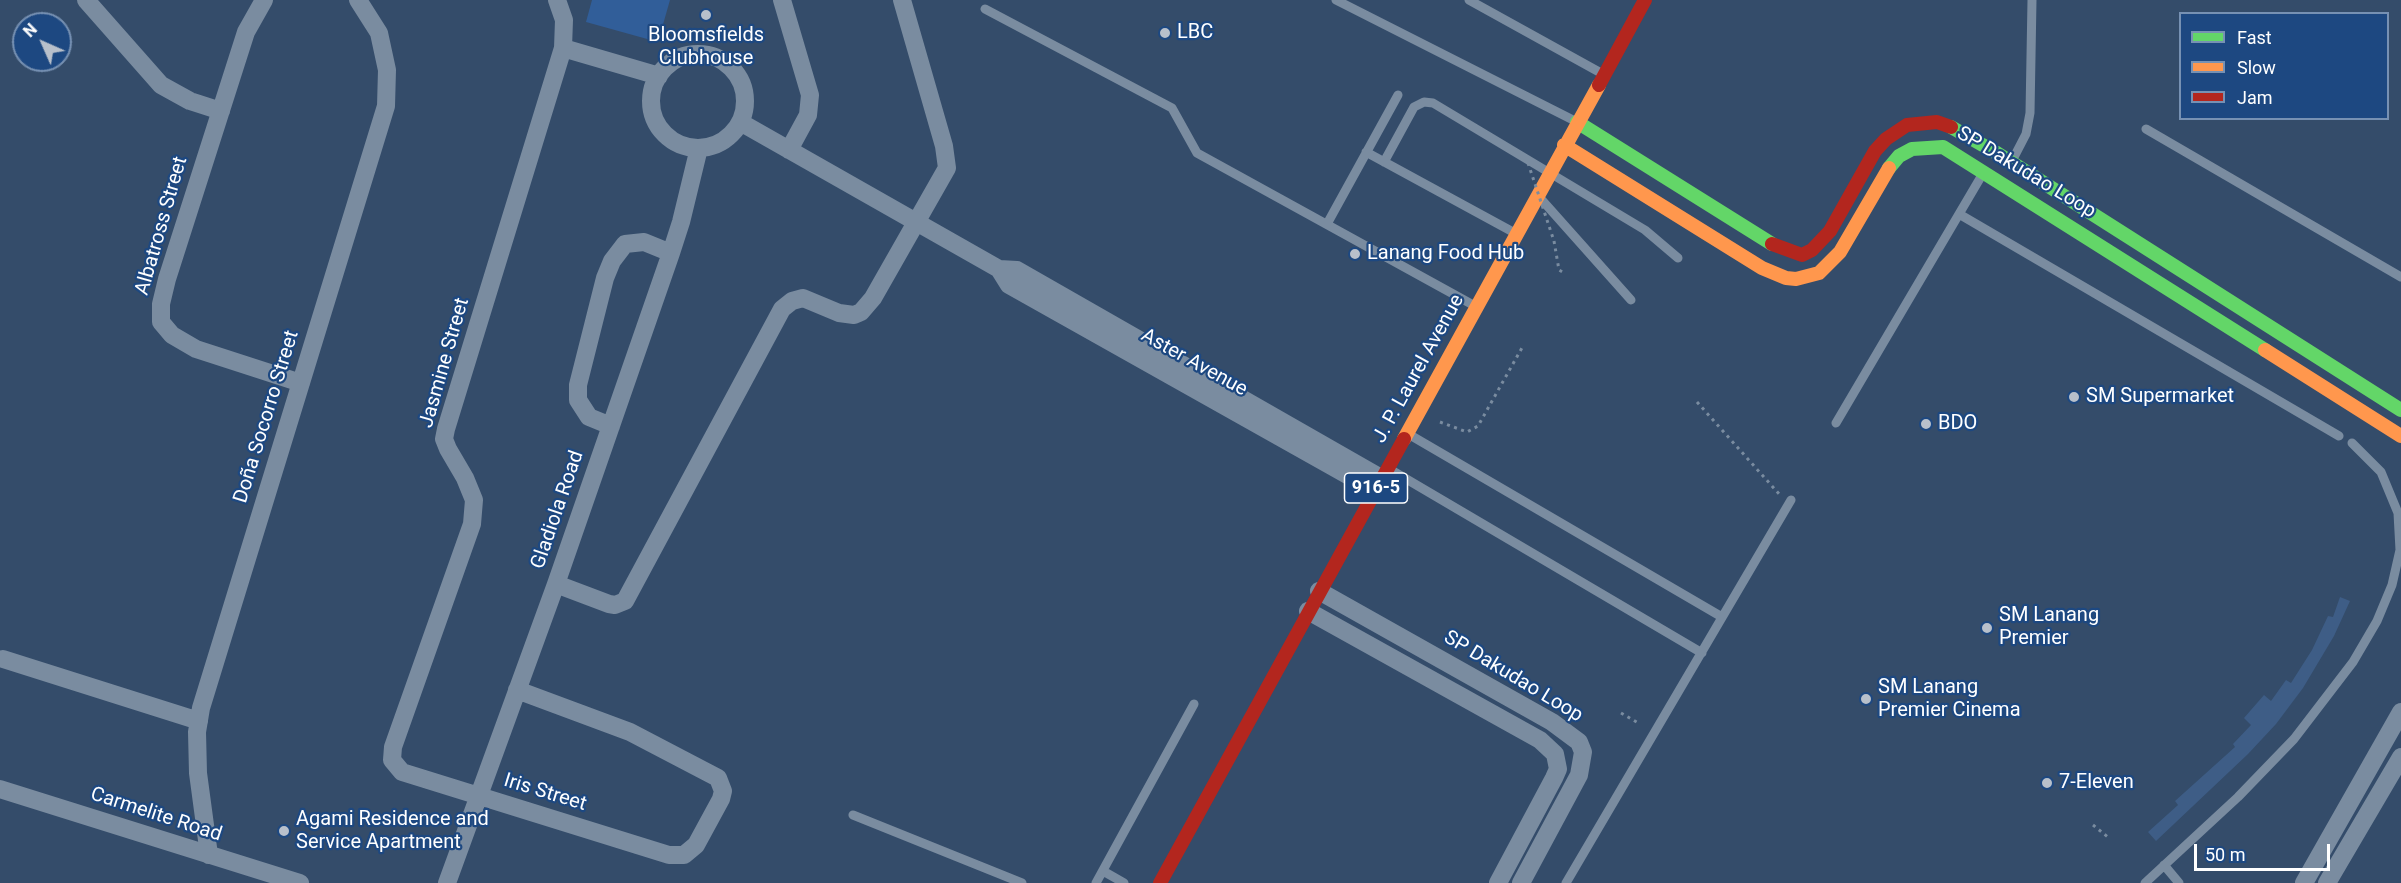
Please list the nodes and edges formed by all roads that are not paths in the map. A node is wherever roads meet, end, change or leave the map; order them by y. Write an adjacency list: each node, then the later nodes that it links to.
1 (86, 0): 16 (street)
2 (264, 0): 16 (street, Albatross Street)
3 (358, 0): 46 (street, Doña Socorro Street)
4 (556, 0): 12 (street, Jasmine Street)
5 (782, 0): 22 (street)
6 (902, 0): 32 (street)
7 (1336, 0): 18 (lane)
8 (1469, 0): 13 (lane)
9 (1645, 0): 13 (street, J. P. Laurel Avenue / 916-5)
10 (2032, 0): 26 (lane)
11 (985, 9): 33 (lane)
12 (562, 48): 14 (street); 69 (street, Jasmine Street)
13 (1603, 74): 18 (street, J. P. Laurel Avenue / 916-5)
14 (659, 76): 17 (street); 21 (street)
15 (1398, 95): 23 (lane)
16 (221, 111): 46 (street, Albatross Street)
17 (740, 122): 21 (street); 22 (street, Aster Avenue)
18 (1577, 122): 20 (street, J. P. Laurel Avenue / 916-5); 36 (street)
19 (2146, 129): 39 (lane)
20 (1564, 146): 28 (street, J. P. Laurel Avenue / 916-5); 40 (street)
21 (699, 148): 35 (street, Gladiola Road)
22 (789, 150): 32 (street, Aster Avenue)
23 (1366, 152): 25 (lane); 33 (lane)
24 (1995, 152): 26 (street, SP Dakudao Loop); 27 (lane); 36 (street, SP Dakudao Loop)
25 (1384, 162): 28 (lane); 34 (lane)
26 (2011, 162): 29 (lane); 38 (street, SP Dakudao Loop)
27 (1984, 171): 29 (street, SP Dakudao Loop); 31 (lane); 40 (street, SP Dakudao Loop)
28 (1549, 173): 30 (street, J. P. Laurel Avenue / 916-5); 37 (lane)
29 (2001, 182): 41 (street, SP Dakudao Loop)
30 (1537, 195): 34 (street, J. P. Laurel Avenue / 916-5); 42 (lane)
31 (1959, 214): 48 (lane); 51 (lane)
32 (918, 221): 54 (street, Aster Avenue); 56 (street)
33 (1327, 224): 43 (lane)
34 (1515, 234): 43 (street, J. P. Laurel Avenue / 916-5)
35 (671, 253): 49 (street, Gladiola Road); 49 (street)
36 (1802, 255): 40 (street)
37 (1678, 258)
38 (2169, 262): 41 (street); 44 (street, SP Dakudao Loop)
39 (2401, 277)
40 (1808, 278)
41 (2157, 281): 45 (street, SP Dakudao Loop)
42 (1631, 300)
43 (1475, 306): 50 (street, J. P. Laurel Avenue / 916-5)
44 (2301, 347): 45 (street); 47 (street, SP Dakudao Loop)
45 (2289, 365): 52 (street, SP Dakudao Loop)
46 (301, 383): 67 (street, Doña Socorro Street)
47 (2401, 410)
48 (1836, 423)
49 (611, 426): 56 (street, Gladiola Road)
50 (1406, 433): 54 (street, J. P. Laurel Avenue / 916-5); 59 (lane)
51 (2339, 436)
52 (2401, 436)
53 (2352, 443): 74 (lane)
54 (1381, 479): 57 (street, J. P. Laurel Avenue / 916-5); 60 (lane)
55 (1790, 502): 59 (lane)
56 (556, 584): 63 (street, Gladiola Road)
57 (1319, 591): 58 (street, J. P. Laurel Avenue / 916-5); 62 (street, SP Dakudao Loop)
58 (1308, 611): 64 (street, SP Dakudao Loop); 81 (street, J. P. Laurel Avenue / 916-5)
59 (1722, 617): 60 (lane)
60 (1702, 653): 84 (lane)
61 (3, 658): 67 (street)
62 (1461, 671): 64 (street); 83 (street, SP Dakudao Loop)
63 (517, 690): 71 (street, Gladiola Road); 71 (street, Iris Street)
64 (1450, 690): 82 (street, SP Dakudao Loop)
65 (1194, 704): 75 (lane)
66 (2401, 712): 87 (street)
67 (199, 721): 73 (street, Doña Socorro Street)
68 (2401, 757): 88 (street)
69 (394, 765): 71 (street, Iris Street)
70 (0, 789): 73 (street, Carmelite Road)
71 (479, 796): 77 (street, Gladiola Road)
72 (853, 815): 78 (lane)
73 (209, 855): 76 (street, Carmelite Road)
74 (2164, 865): 85 (lane); 86 (lane)
75 (1103, 871): 79 (lane); 80 (lane)
76 (300, 883)
77 (447, 883)
78 (1022, 883)
79 (1096, 883)
80 (1124, 883)
81 (1160, 883)
82 (1498, 883)
83 (1521, 883)
84 (1566, 883)
85 (2145, 883)
86 (2179, 883)
87 (2304, 883)
88 (2327, 883)

